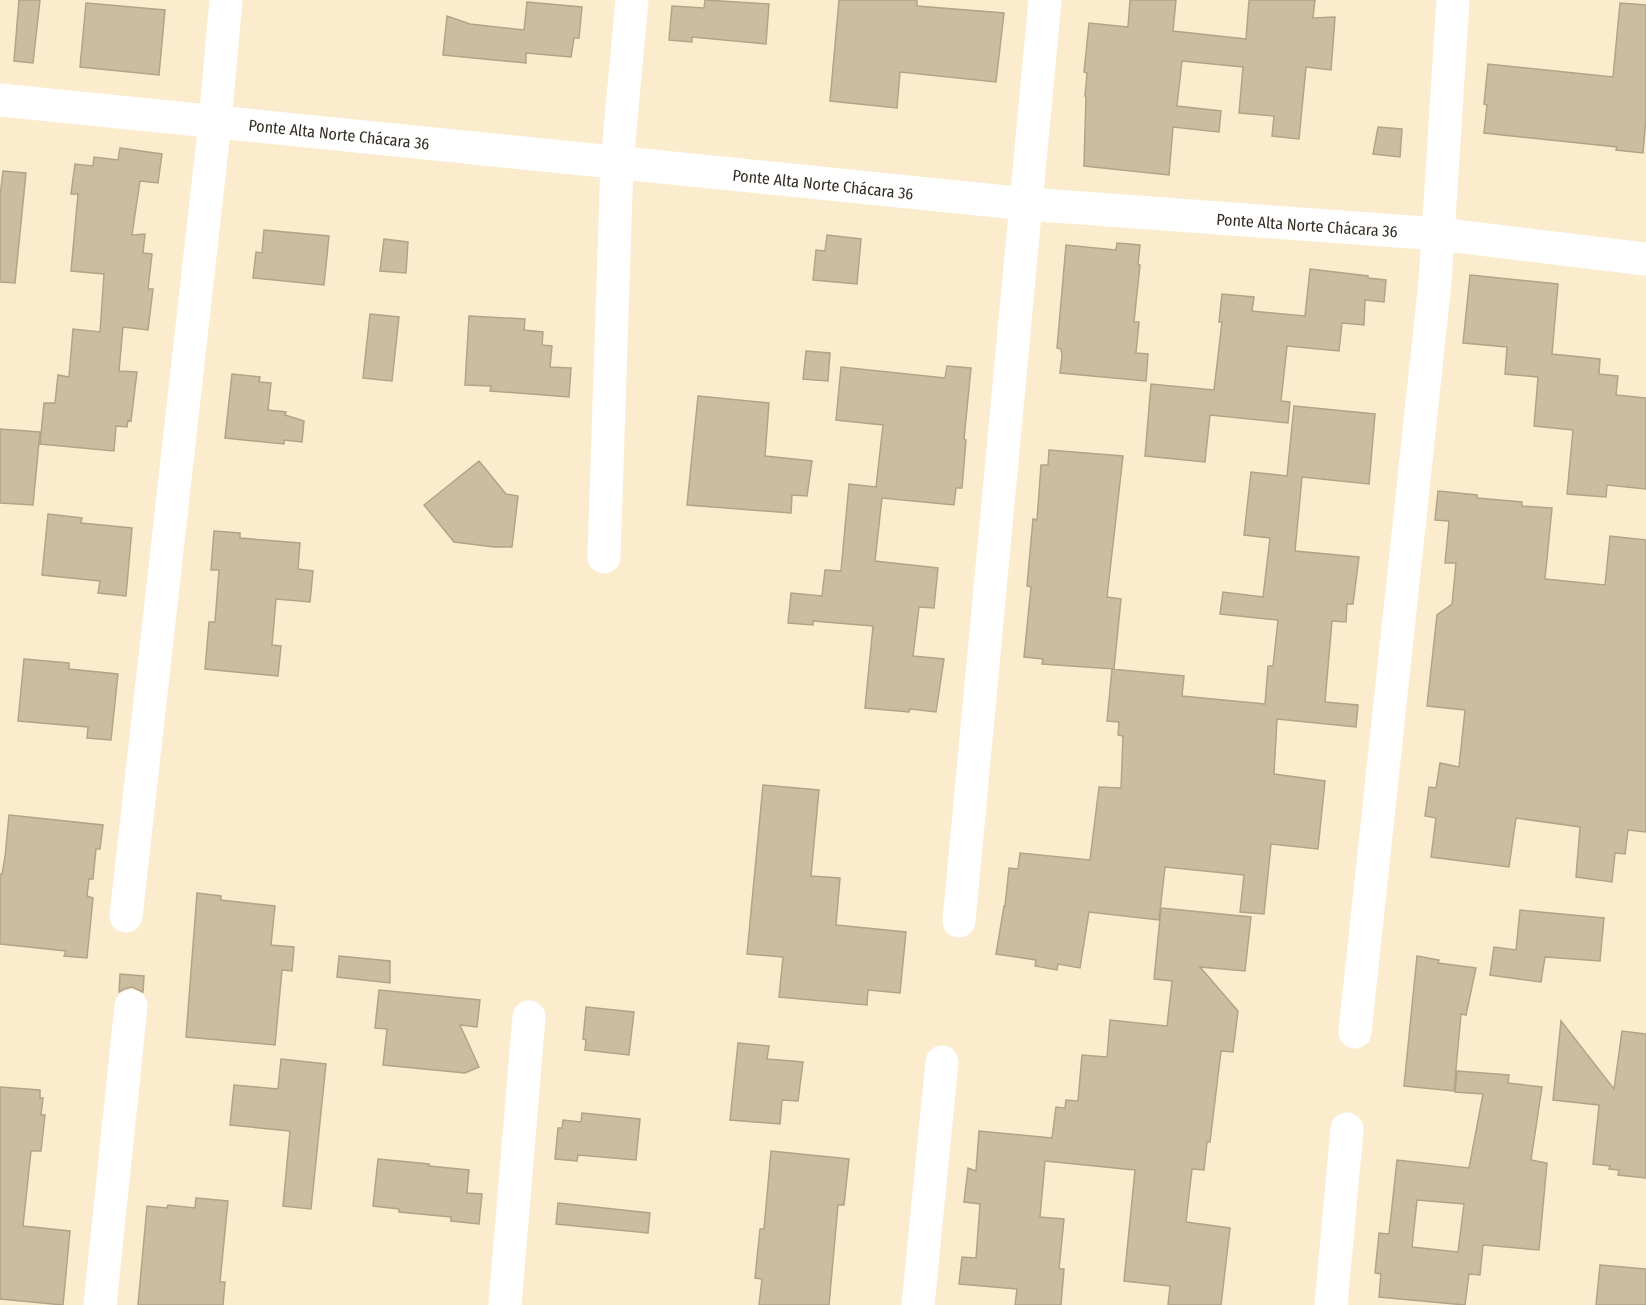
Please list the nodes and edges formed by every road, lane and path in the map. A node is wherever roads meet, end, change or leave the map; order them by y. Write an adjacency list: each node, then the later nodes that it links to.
1 (226, 0): 6 (street)
2 (632, 0): 7 (street)
3 (1045, 0): 8 (street)
4 (1453, 0): 9 (street)
5 (0, 100): 6 (street, Ponte Alta Norte Chácara 36)
6 (215, 122): 7 (street, Ponte Alta Norte Chácara 36); 12 (street)
7 (617, 163): 8 (street, Ponte Alta Norte Chácara 36); 11 (street)
8 (1027, 204): 9 (street, Ponte Alta Norte Chácara 36); 13 (street)
9 (1438, 234): 10 (street, Ponte Alta Norte Chácara 36); 16 (street)
10 (1646, 259)
11 (604, 556)
12 (126, 916)
13 (959, 921)
14 (131, 1006): 19 (street)
15 (530, 1017): 20 (street)
16 (1355, 1032)
17 (942, 1062): 21 (street)
18 (1347, 1129): 22 (street)
19 (100, 1305)
20 (505, 1305)
21 (918, 1305)
22 (1331, 1305)

